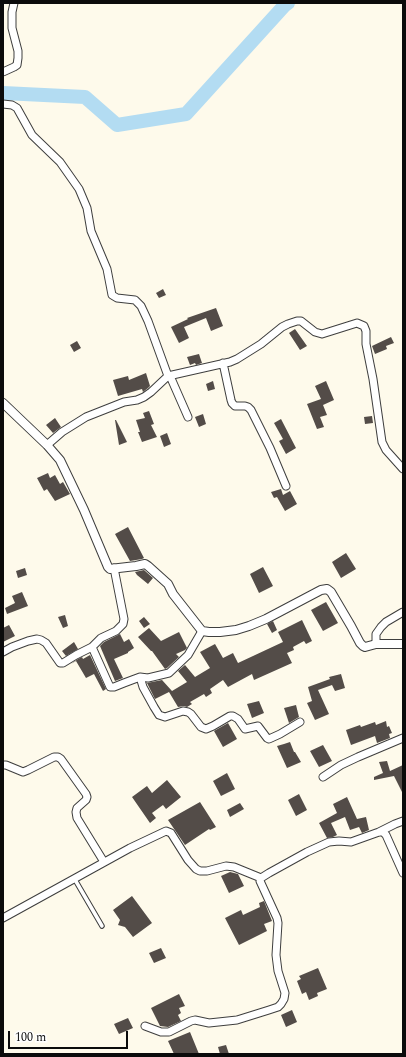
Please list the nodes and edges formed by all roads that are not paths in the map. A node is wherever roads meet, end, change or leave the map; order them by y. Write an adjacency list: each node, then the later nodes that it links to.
1 (14, 3): 2 (street)
2 (3, 72)
3 (3, 104): 5 (street)
4 (223, 363): 5 (street); 9 (street); 10 (street)
5 (169, 376): 7 (street); 8 (street)
6 (3, 403): 8 (street)
7 (188, 417)
8 (47, 445): 11 (street)
9 (403, 469)
10 (286, 486)
11 (114, 568): 13 (street); 16 (street)
12 (403, 612): 14 (street)
13 (202, 631): 14 (street); 18 (street)
14 (376, 644): 15 (street)
15 (403, 644)
16 (92, 647): 17 (street); 18 (street)
17 (3, 652)
18 (140, 678): 19 (street)
19 (300, 722)
20 (403, 738): 22 (street)
21 (3, 765): 25 (street)
22 (323, 777)
23 (403, 821): 24 (street)
24 (380, 832): 26 (street); 28 (street)
25 (104, 862): 27 (street); 28 (street)
26 (403, 873)
27 (74, 878): 29 (street); 30 (lane)
28 (261, 878): 31 (street)
29 (3, 918)
30 (102, 926)
31 (145, 1026)

